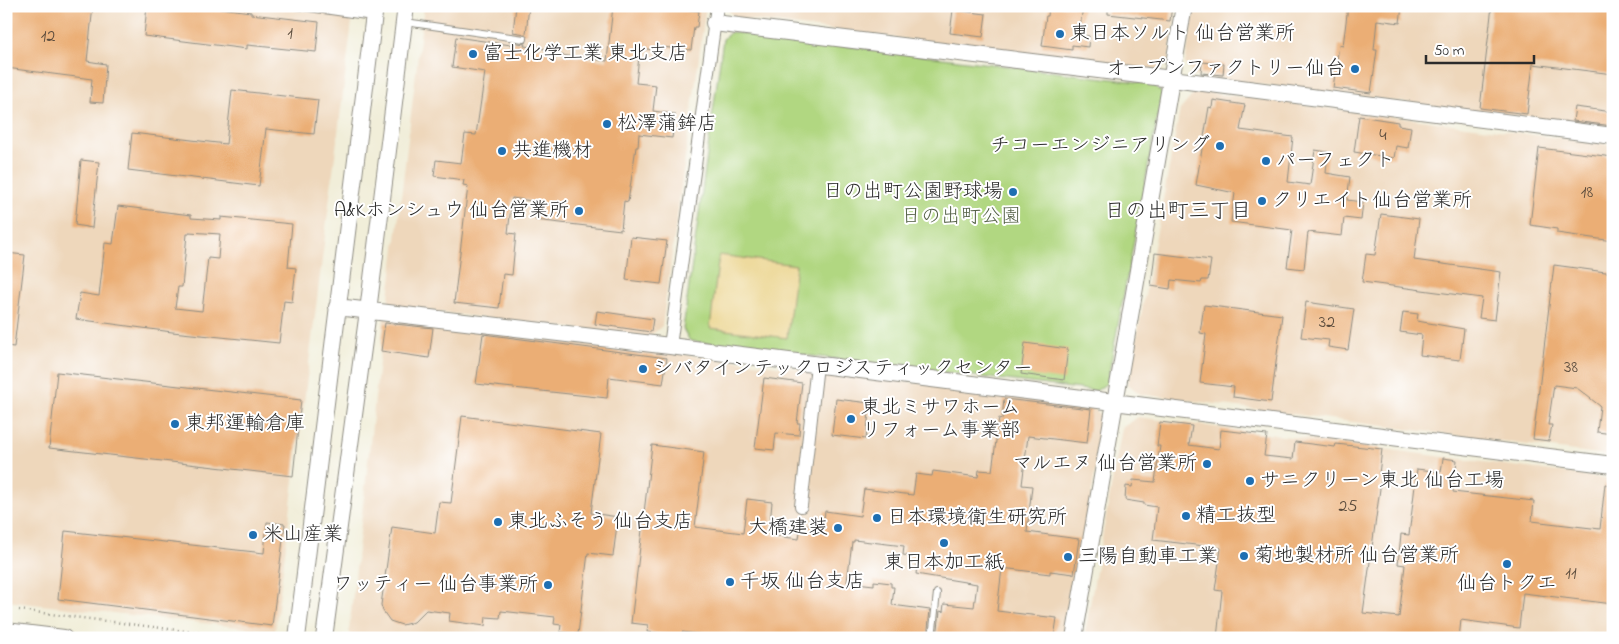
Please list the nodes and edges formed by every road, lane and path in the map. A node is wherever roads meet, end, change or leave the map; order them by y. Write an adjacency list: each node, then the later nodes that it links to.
1 (295, 6): 4 (lane)
2 (717, 6): 6 (street)
3 (1184, 6): 8 (street)
4 (374, 12): 10 (street)
5 (405, 14): 7 (lane); 11 (street)
6 (714, 24): 8 (street); 12 (street)
7 (524, 38)
8 (1172, 79): 9 (street); 14 (street)
9 (1613, 136)
10 (337, 308): 11 (street); 22 (street)
11 (368, 311): 12 (street); 23 (street)
12 (670, 346): 13 (street)
13 (817, 365): 14 (street); 16 (street)
14 (1116, 403): 15 (street); 25 (street)
15 (1613, 465)
16 (801, 506)
17 (937, 593): 24 (lane)
18 (19, 610): 21 (path)
19 (6, 631): 20 (street)
20 (64, 638)
21 (240, 638)
22 (297, 638)
23 (324, 638)
24 (932, 638)
25 (1074, 638)

